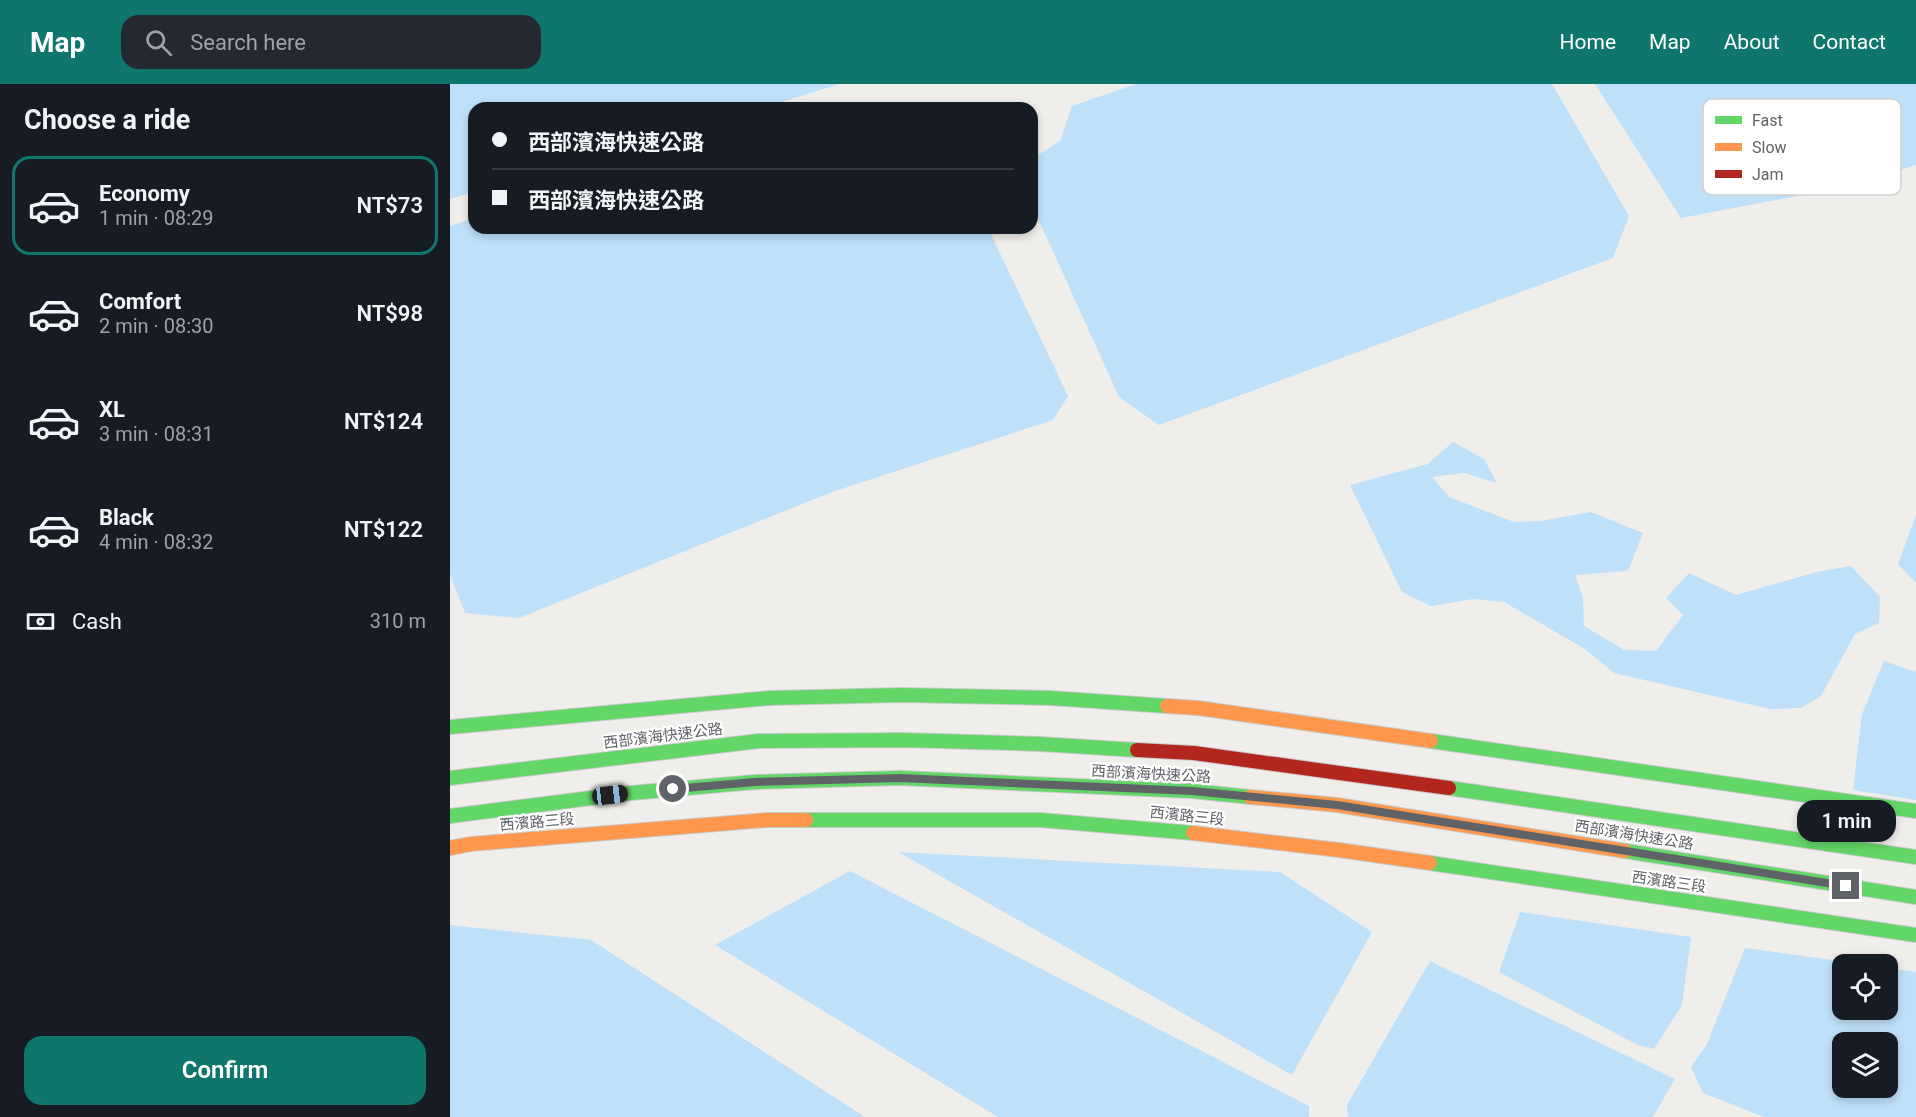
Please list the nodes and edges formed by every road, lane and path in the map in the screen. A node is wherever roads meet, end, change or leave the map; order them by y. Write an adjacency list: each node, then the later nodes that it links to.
1 (450, 728): 3 (main road)
2 (450, 778): 6 (main road, 西部濱海快速公路)
3 (1916, 811)
4 (450, 816): 7 (main road, 西部濱海快速公路)
5 (450, 849): 8 (main road, 西濱路三段)
6 (1916, 857)
7 (1916, 897)
8 (1916, 935)

